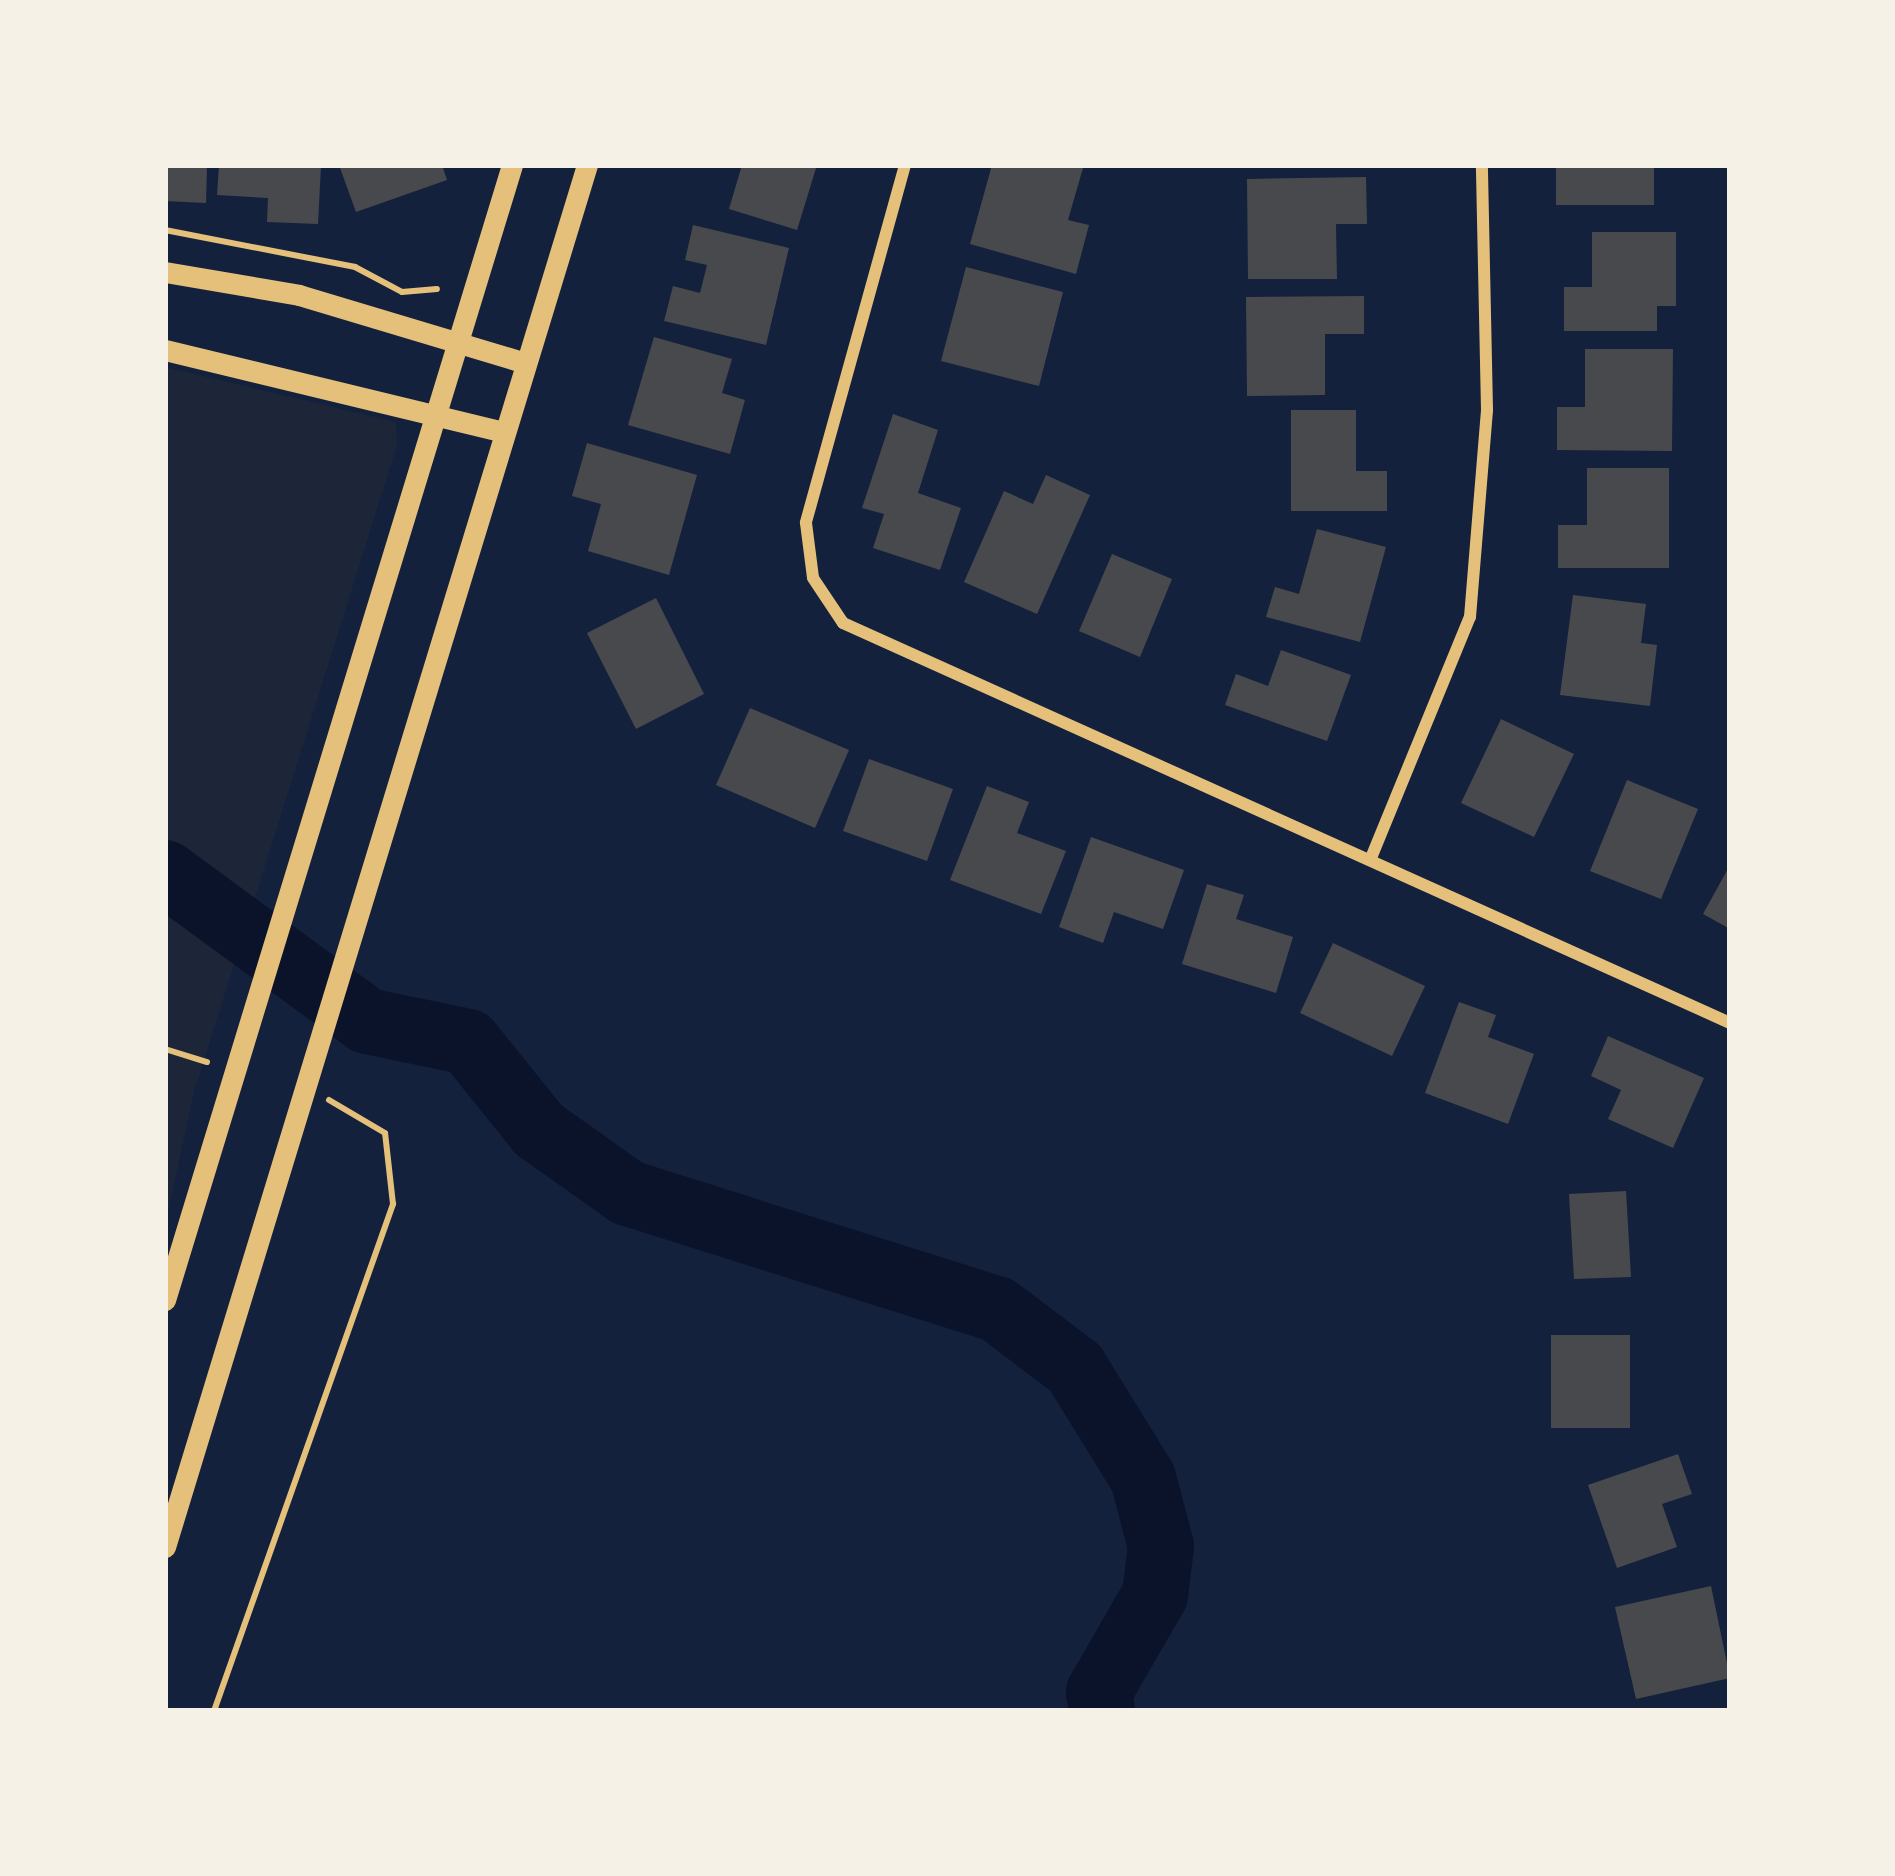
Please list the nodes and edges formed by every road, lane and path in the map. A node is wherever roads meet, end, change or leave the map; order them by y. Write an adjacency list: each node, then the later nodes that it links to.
1 (512, 165): 8 (main road)
2 (587, 165): 10 (main road)
3 (905, 165): 13 (street)
4 (1482, 165): 13 (street)
5 (165, 230): 7 (path)
6 (165, 272): 8 (main road)
7 (437, 289)
8 (459, 342): 10 (main road); 11 (main road)
9 (165, 350): 11 (main road)
10 (523, 362): 12 (main road)
11 (439, 411): 12 (main road); 18 (main road)
12 (501, 431): 19 (main road)
13 (1371, 858): 14 (street)
14 (1730, 1023)
15 (165, 1049): 16 (path)
16 (214, 1064)
17 (318, 1097): 20 (path)
18 (165, 1300)
19 (165, 1547)
20 (214, 1711)

